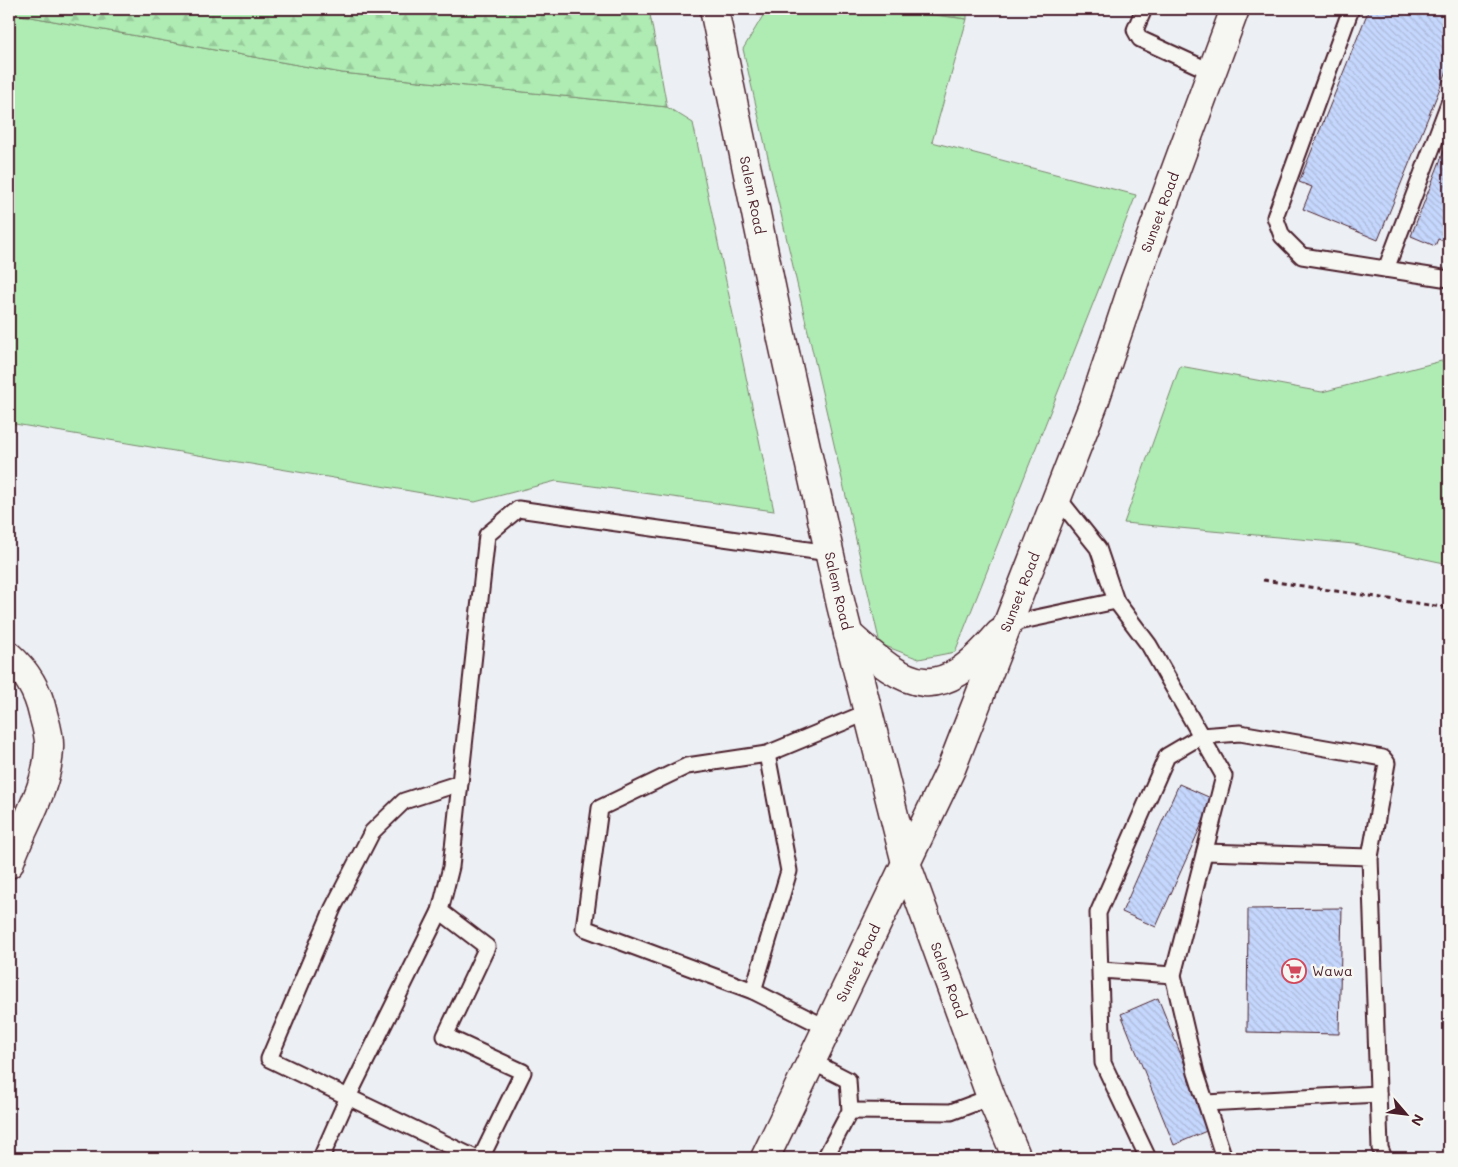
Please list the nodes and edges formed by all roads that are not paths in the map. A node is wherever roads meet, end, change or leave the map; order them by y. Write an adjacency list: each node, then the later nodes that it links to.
1 (714, 9): 10 (street, Salem Road)
2 (1144, 9): 5 (lane)
3 (1235, 9): 5 (street, Sunset Road)
4 (1351, 9): 7 (lane)
5 (1212, 72): 9 (street, Sunset Road)
6 (1449, 103): 7 (lane)
7 (1386, 269): 8 (lane)
8 (1449, 279)
9 (1058, 498): 11 (lane); 12 (street, Sunset Road)
10 (829, 553): 13 (street, Salem Road); 18 (lane)
11 (1116, 602): 12 (lane); 16 (lane)
12 (1008, 624): 13 (street); 21 (street, Sunset Road)
13 (848, 634): 15 (street, Salem Road)
14 (9, 656): 22 (street)
15 (868, 712): 17 (lane); 21 (street, Salem Road)
16 (1201, 736): 19 (lane); 20 (lane); 24 (lane)
17 (766, 754): 26 (lane); 26 (lane)
18 (460, 783): 23 (lane); 30 (lane)
19 (1205, 852): 20 (lane); 25 (lane)
20 (1370, 857): 29 (lane)
21 (906, 863): 27 (street, Sunset Road); 31 (street, Salem Road)
22 (9, 864)
23 (440, 911): 30 (lane); 36 (lane)
24 (1101, 970): 25 (lane); 40 (lane)
25 (1173, 975): 32 (lane)
26 (753, 991): 27 (lane)
27 (827, 1028): 28 (street, Sunset Road)
28 (811, 1061): 33 (lane); 37 (street, Sunset Road)
29 (1378, 1094): 32 (lane); 42 (lane)
30 (348, 1097): 34 (lane); 35 (lane)
31 (991, 1097): 33 (lane); 39 (street, Salem Road)
32 (1206, 1104): 41 (lane)
33 (850, 1111): 38 (lane)
34 (321, 1158)
35 (476, 1158)
36 (481, 1158)
37 (765, 1158)
38 (825, 1158)
39 (1017, 1158)
40 (1148, 1158)
41 (1224, 1158)
42 (1384, 1158)

